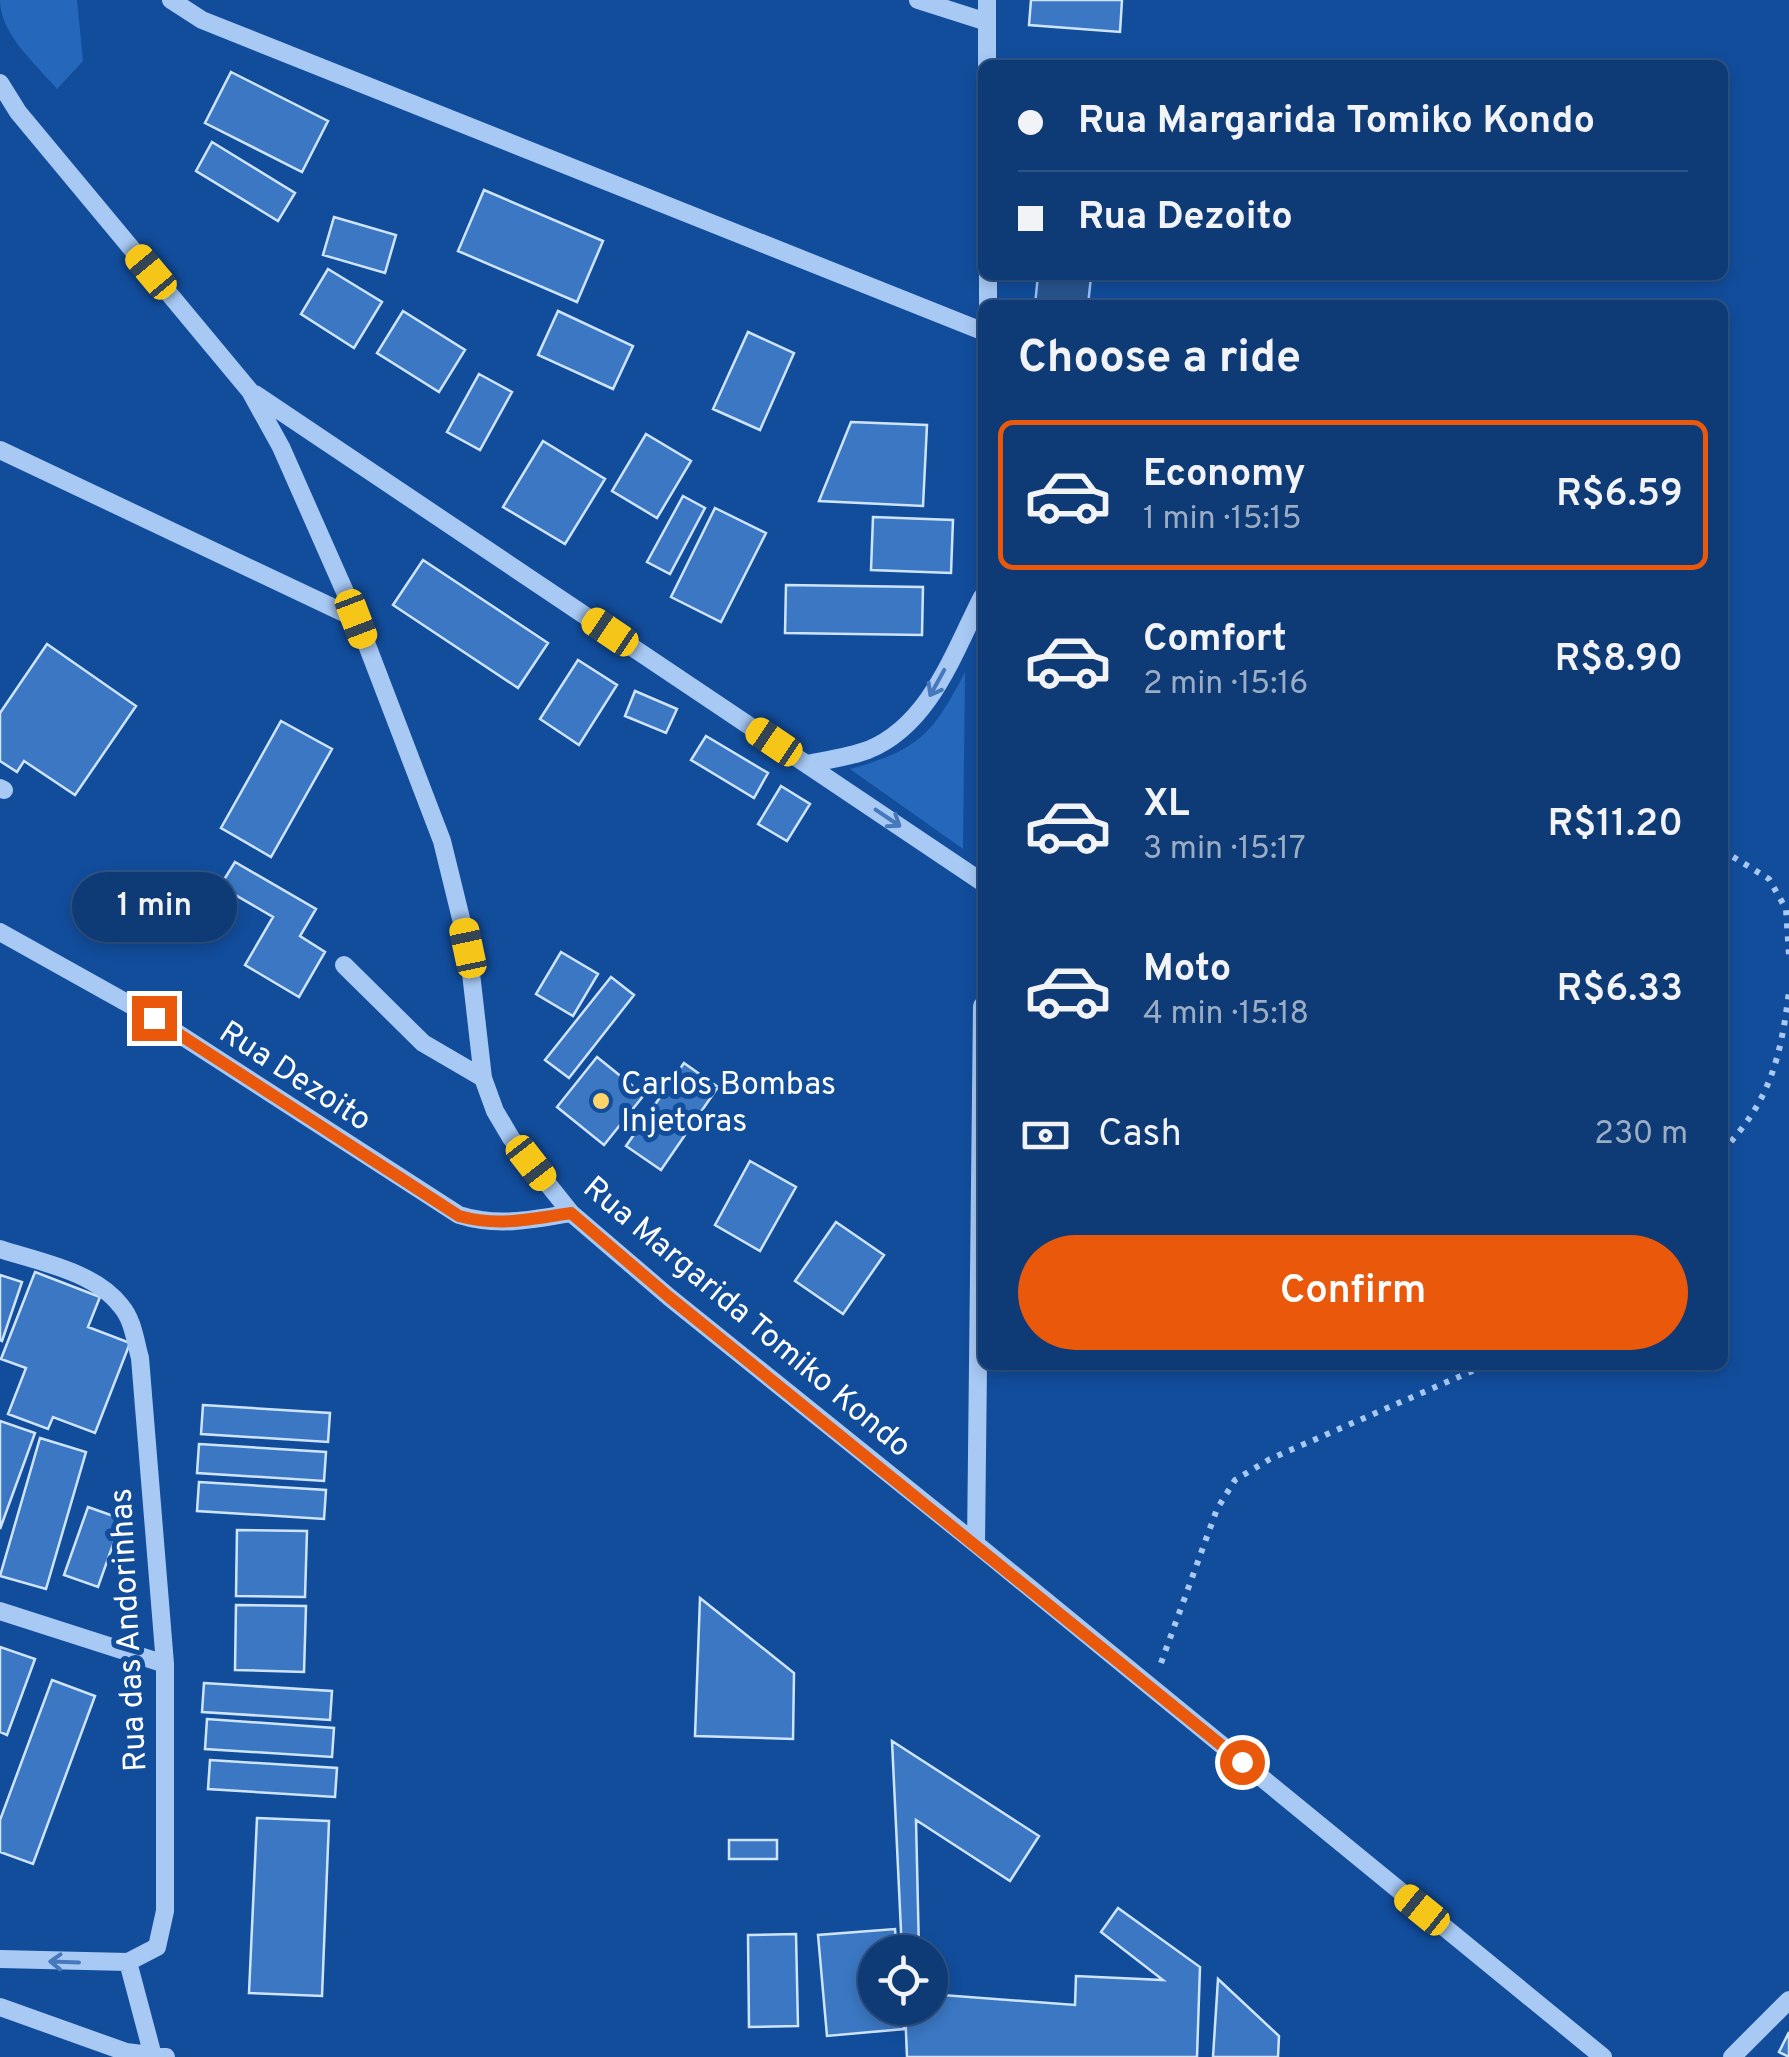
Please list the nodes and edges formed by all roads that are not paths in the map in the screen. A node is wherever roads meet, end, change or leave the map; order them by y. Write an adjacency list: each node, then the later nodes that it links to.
1 (171, 0): 7 (street)
2 (918, 0): 4 (street)
3 (987, 0): 4 (street)
4 (987, 22): 5 (street)
5 (987, 60)
6 (0, 83): 8 (street, Rua Margarida Tomiko Kondo)
7 (978, 329)
8 (250, 391): 11 (street, Rua Margarida Tomiko Kondo); 12 (street)
9 (0, 450): 11 (street)
10 (978, 605): 12 (street, one-way to 12)
11 (356, 619): 16 (street, Rua Margarida Tomiko Kondo)
12 (806, 764): 13 (street, one-way to 13)
13 (978, 879)
14 (0, 932): 17 (street, Rua Dezoito)
15 (344, 965): 16 (street)
16 (483, 1078): 17 (street, Rua Margarida Tomiko Kondo)
17 (571, 1213): 20 (street, Rua Margarida Tomiko Kondo)
18 (0, 1249): 22 (street, Rua das Andorinhas)
19 (978, 1365): 20 (street)
20 (976, 1544): 29 (street, Rua Margarida Tomiko Kondo)
21 (0, 1610): 22 (street)
22 (165, 1664): 24 (street, Rua das Andorinhas)
23 (0, 1959): 24 (street, one-way to 23)
24 (128, 1962): 27 (street)
25 (1789, 2000): 30 (street)
26 (0, 2007): 27 (street)
27 (153, 2056): 28 (street)
28 (166, 2057)
29 (1602, 2057)
30 (1732, 2057)

